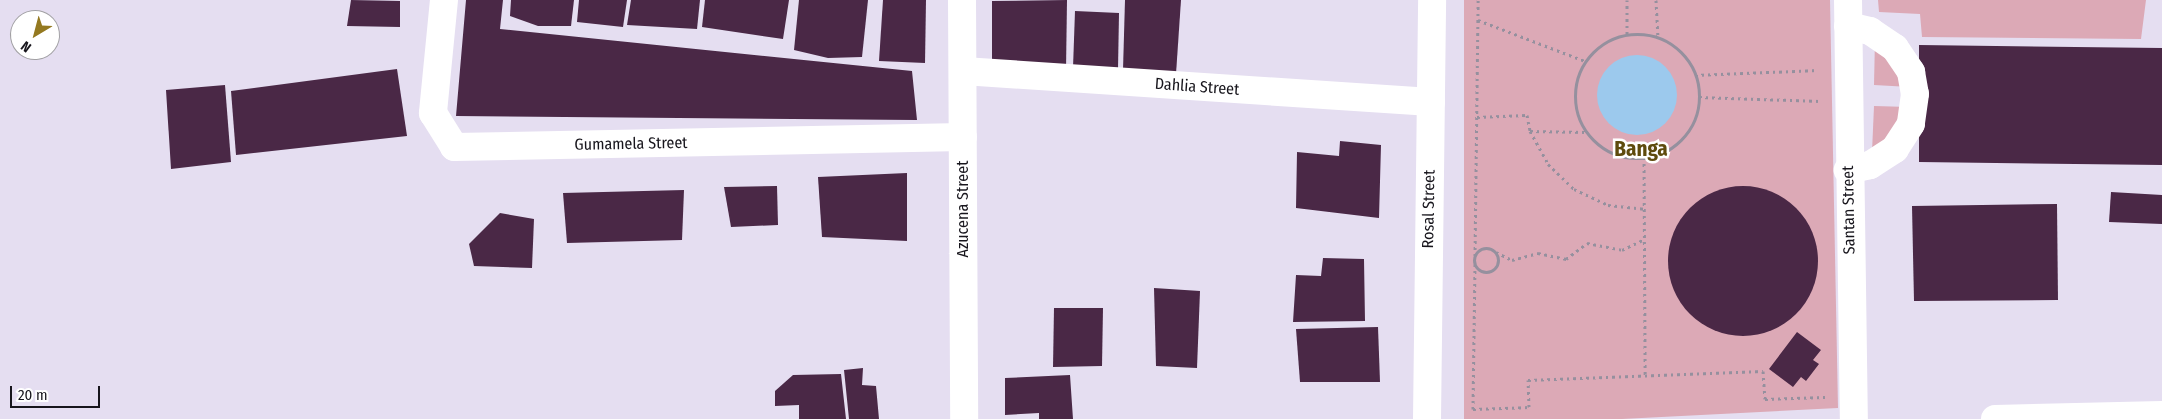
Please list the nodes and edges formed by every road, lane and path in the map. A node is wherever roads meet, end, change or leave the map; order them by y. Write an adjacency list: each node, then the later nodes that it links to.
1 (444, 0): 21 (street, Gumamela Street)
2 (962, 0): 13 (street, Azucena Street)
3 (1432, 0): 17 (street, Rosal Street)
4 (1478, 0): 8 (path)
5 (1627, 0): 9 (path)
6 (1656, 0): 10 (path)
7 (1848, 13): 23 (street, Santan Street); 23 (street)
8 (1478, 20): 11 (path); 18 (path)
9 (1627, 34): 10 (path); 11 (path)
10 (1658, 37): 14 (path)
11 (1585, 61): 20 (path)
12 (1818, 70): 14 (path)
13 (963, 71): 17 (street, Dahlia Street); 21 (street, Azucena Street)
14 (1695, 75): 15 (path)
15 (1699, 97): 16 (path); 22 (path)
16 (1822, 101)
17 (1431, 102): 33 (street, Rosal Street)
18 (1477, 117): 19 (path); 27 (path)
19 (1530, 131): 20 (path); 24 (path)
20 (1586, 132): 22 (path)
21 (963, 137): 32 (street, Azucena Street)
22 (1644, 157): 24 (path)
23 (1848, 170): 34 (street, Santan Street)
24 (1644, 209): 25 (path)
25 (1645, 239): 26 (path); 29 (path)
26 (1496, 252): 27 (path); 28 (path)
27 (1475, 256): 28 (path)
28 (1475, 264): 29 (path)
29 (1645, 375): 30 (path)
30 (1826, 397)
31 (2162, 415): 35 (street)
32 (964, 419)
33 (1427, 419)
34 (1854, 419)
35 (1995, 419)

